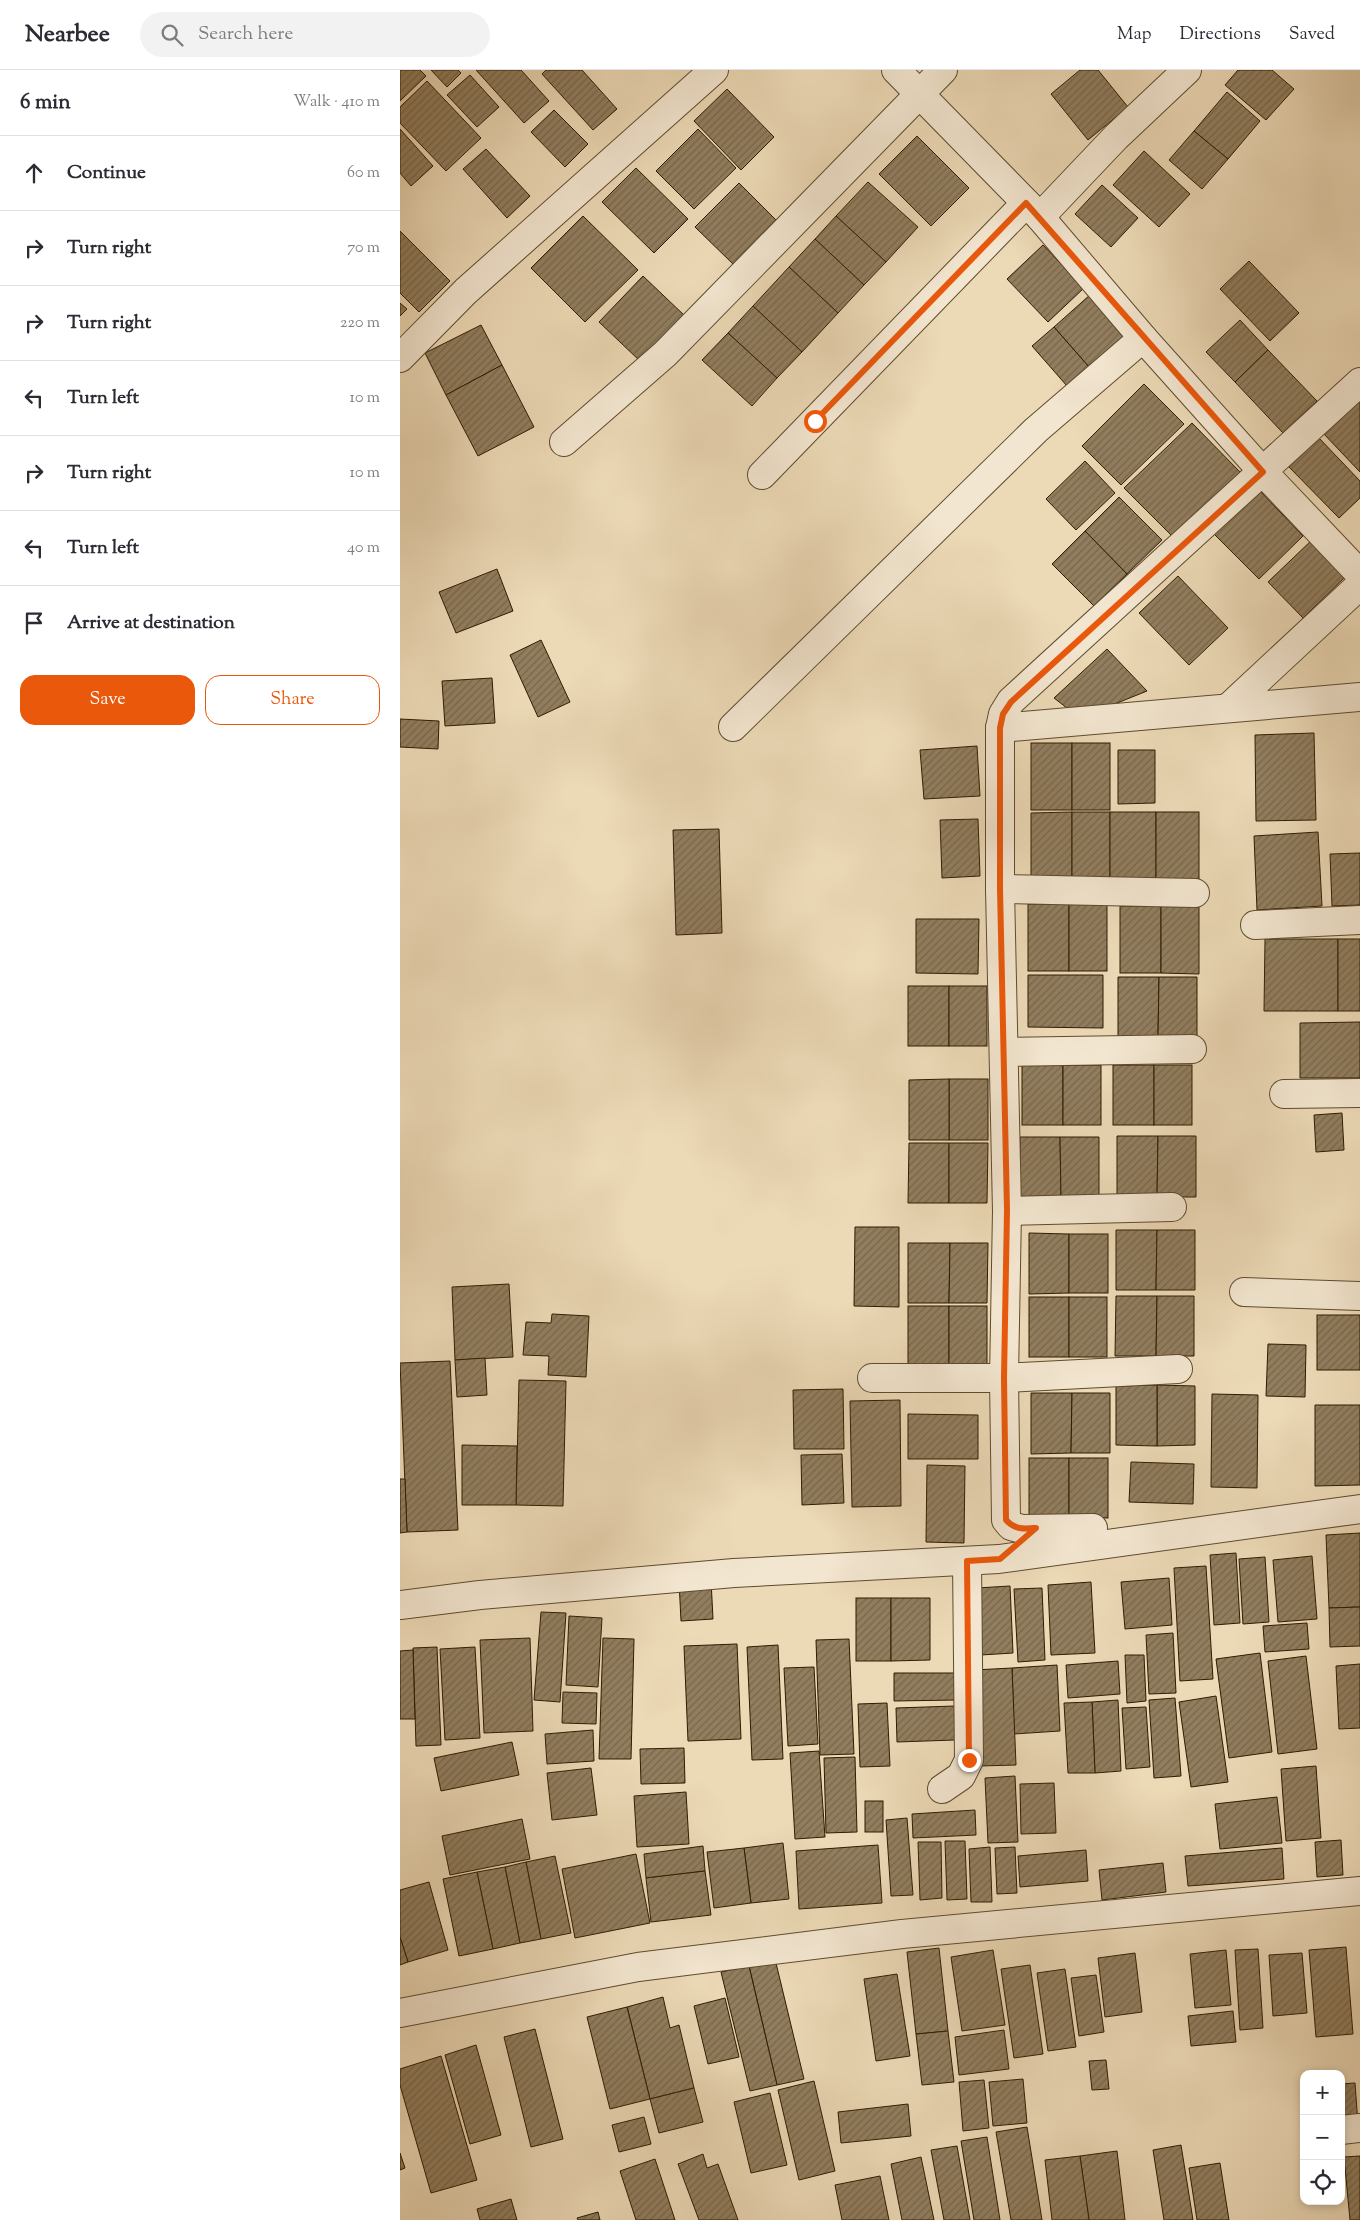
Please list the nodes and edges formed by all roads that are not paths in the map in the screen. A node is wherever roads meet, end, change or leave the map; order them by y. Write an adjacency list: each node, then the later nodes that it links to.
1 (714, 70): 8 (street)
2 (896, 70): 5 (street)
3 (943, 70): 5 (street)
4 (1188, 70): 6 (street)
5 (918, 93): 6 (street); 10 (street)
6 (1033, 210): 7 (street); 12 (street)
7 (1143, 338): 11 (street); 17 (street)
8 (400, 358)
9 (1360, 382): 11 (street)
10 (564, 442)
11 (1263, 472): 13 (street); 18 (street)
12 (762, 475)
13 (1360, 574)
14 (1360, 585): 16 (street)
15 (1360, 697): 16 (street)
16 (1228, 708): 18 (street)
17 (733, 727)
18 (1000, 728): 19 (street)
19 (1000, 889): 20 (street); 24 (street)
20 (1196, 893)
21 (1360, 920): 22 (street)
22 (1256, 925)
23 (1192, 1048): 24 (street)
24 (1005, 1052): 28 (street)
25 (1360, 1093): 26 (street)
26 (1284, 1094)
27 (1172, 1208): 28 (street)
28 (1007, 1210): 33 (street)
29 (1244, 1292): 30 (street)
30 (1360, 1296)
31 (1178, 1369): 33 (street)
32 (872, 1378): 33 (street)
33 (1004, 1378): 35 (street)
34 (1360, 1509): 37 (street)
35 (1036, 1528): 36 (street); 37 (street)
36 (1093, 1528)
37 (1000, 1559): 38 (street)
38 (967, 1561): 39 (street); 40 (street)
39 (400, 1605)
40 (942, 1789)
41 (1360, 1891): 42 (street)
42 (400, 2013)
43 (1360, 2128): 44 (street)
44 (1345, 2130)

